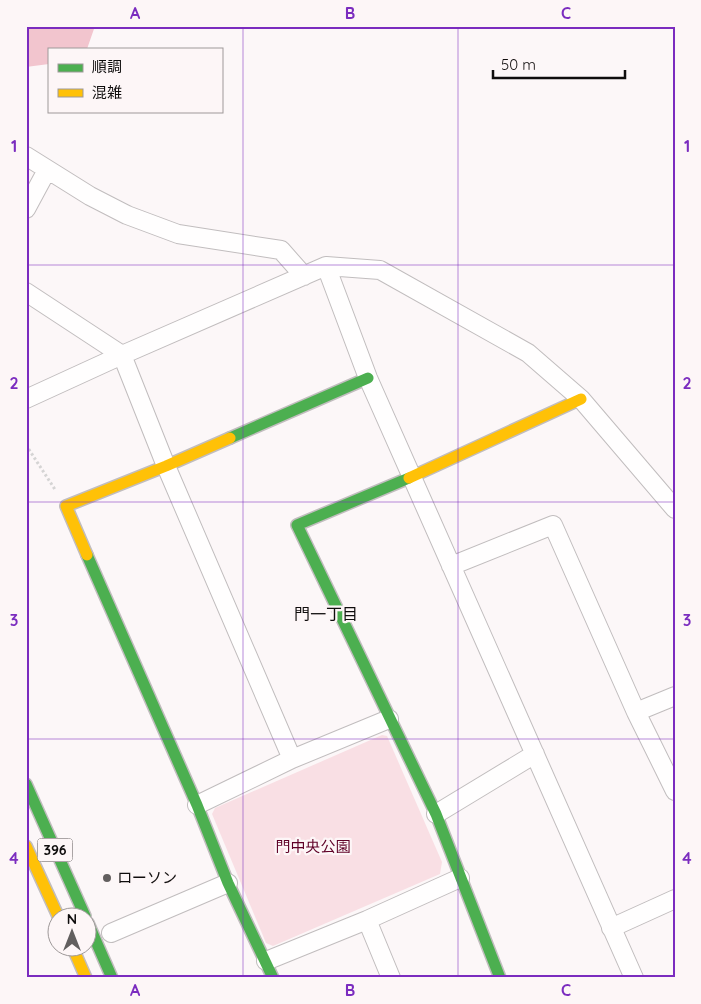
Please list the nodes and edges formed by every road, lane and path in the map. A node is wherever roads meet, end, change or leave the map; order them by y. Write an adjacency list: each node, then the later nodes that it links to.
1 (26, 156): 2 (street)
2 (47, 170): 3 (street); 5 (street)
3 (26, 209)
4 (326, 266): 5 (street); 8 (street); 10 (street)
5 (304, 276): 7 (street)
6 (26, 292): 7 (street)
7 (122, 355): 9 (street); 12 (street)
8 (368, 378): 12 (main road); 13 (street)
9 (26, 399)
10 (582, 399): 13 (main road); 15 (street)
11 (26, 445): 14 (path)
12 (166, 466): 14 (main road); 21 (street)
13 (412, 477): 16 (street); 19 (main road)
14 (66, 506): 24 (main road)
15 (675, 509)
16 (451, 566): 18 (street); 20 (street)
17 (675, 696): 18 (street)
18 (636, 712): 23 (street)
19 (389, 719): 21 (street); 25 (main road)
20 (535, 754): 25 (street); 33 (street)
21 (292, 759): 24 (street)
22 (26, 784): 31 (main road, 396)
23 (675, 791)
24 (197, 804): 28 (main road)
25 (436, 814): 27 (main road)
26 (26, 846): 30 (main road, 396)
27 (460, 878): 32 (street); 42 (main road)
28 (228, 883): 34 (street); 37 (main road)
29 (675, 899): 33 (street)
30 (53, 906)
31 (81, 906)
32 (367, 920): 37 (street); 41 (street)
33 (611, 928): 43 (street)
34 (111, 933)
35 (98, 946): 39 (main road)
36 (76, 956): 38 (main road)
37 (266, 961): 40 (main road)
38 (86, 978)
39 (112, 978)
40 (273, 978)
41 (392, 978)
42 (500, 978)
43 (634, 978)

